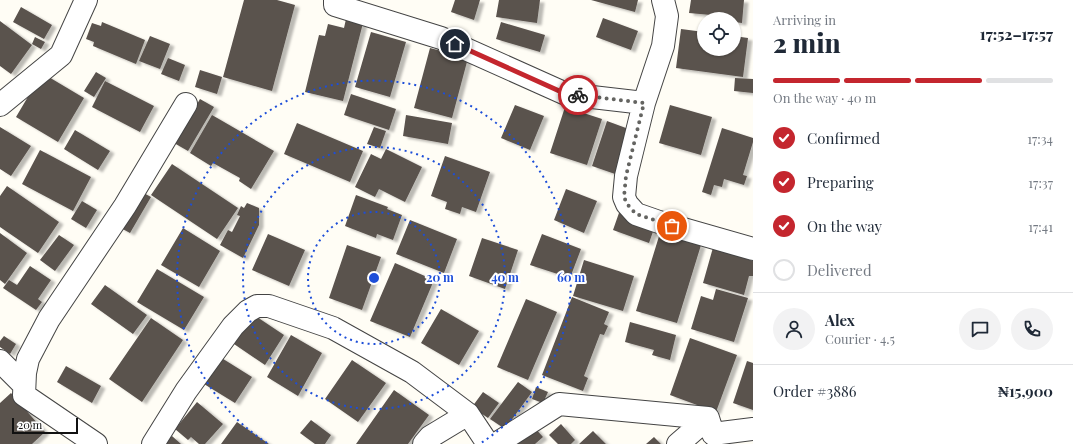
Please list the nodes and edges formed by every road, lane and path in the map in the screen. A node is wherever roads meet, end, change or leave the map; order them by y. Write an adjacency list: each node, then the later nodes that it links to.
1 (86, 0): 6 (street)
2 (335, 0): 4 (street)
3 (663, 0): 4 (street)
4 (644, 103): 7 (street)
5 (186, 104): 9 (street)
6 (0, 105)
7 (753, 249)
8 (0, 361): 9 (street)
9 (24, 385): 13 (street)
10 (468, 414): 14 (street); 15 (street); 16 (street)
11 (708, 418): 12 (street); 17 (street); 18 (street)
12 (753, 429)
13 (96, 444)
14 (153, 444)
15 (424, 444)
16 (488, 444)
17 (496, 444)
18 (678, 444)

